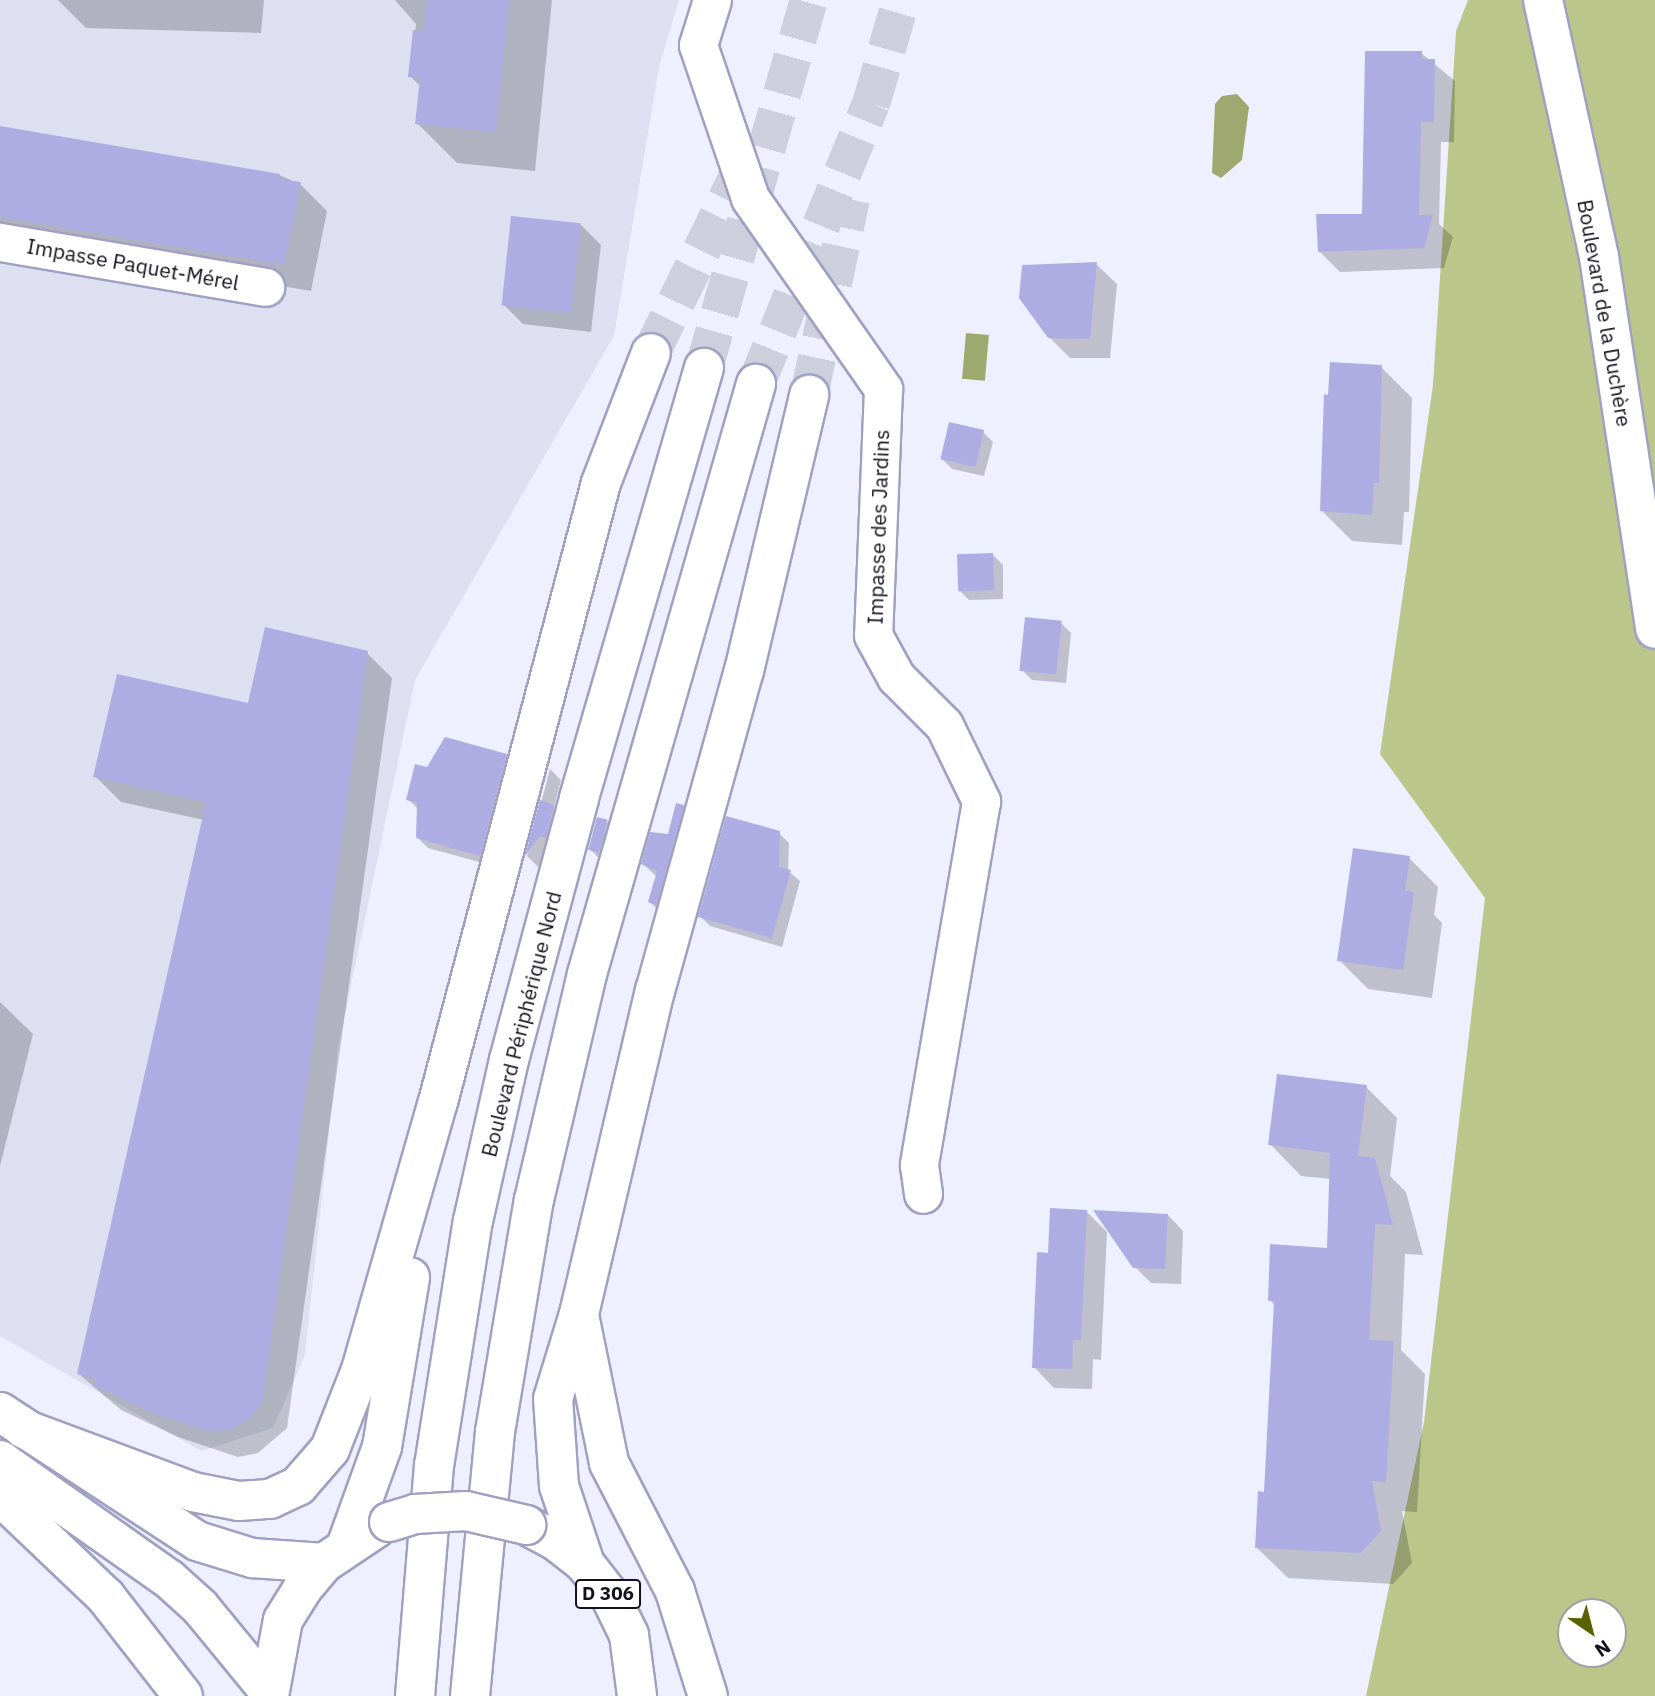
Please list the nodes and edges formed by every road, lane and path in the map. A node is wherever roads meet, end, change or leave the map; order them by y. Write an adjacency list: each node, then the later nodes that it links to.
1 (712, 0): 11 (street, Impasse des Jardins)
2 (1543, 0): 9 (main road, Boulevard de la Duchère)
3 (0, 242): 4 (street, Impasse Paquet-Mérel)
4 (265, 287)
5 (651, 353): 10 (main road)
6 (704, 368): 20 (main road, Boulevard Périphérique Nord)
7 (756, 384): 21 (main road)
8 (809, 395): 12 (main road)
9 (1655, 629)
10 (438, 1102): 13 (main road); 16 (main road)
11 (923, 1194)
12 (579, 1314): 17 (main road); 23 (main road)
13 (12, 1421): 16 (main road)
14 (0, 1460): 18 (main road)
15 (0, 1496): 19 (main road)
16 (335, 1553): 17 (main road, D 306, bridge); 18 (main road, D 306)
17 (585, 1564): 22 (main road, D 306)
18 (269, 1694)
19 (183, 1696)
20 (415, 1696)
21 (470, 1696)
22 (637, 1696)
23 (708, 1696)

